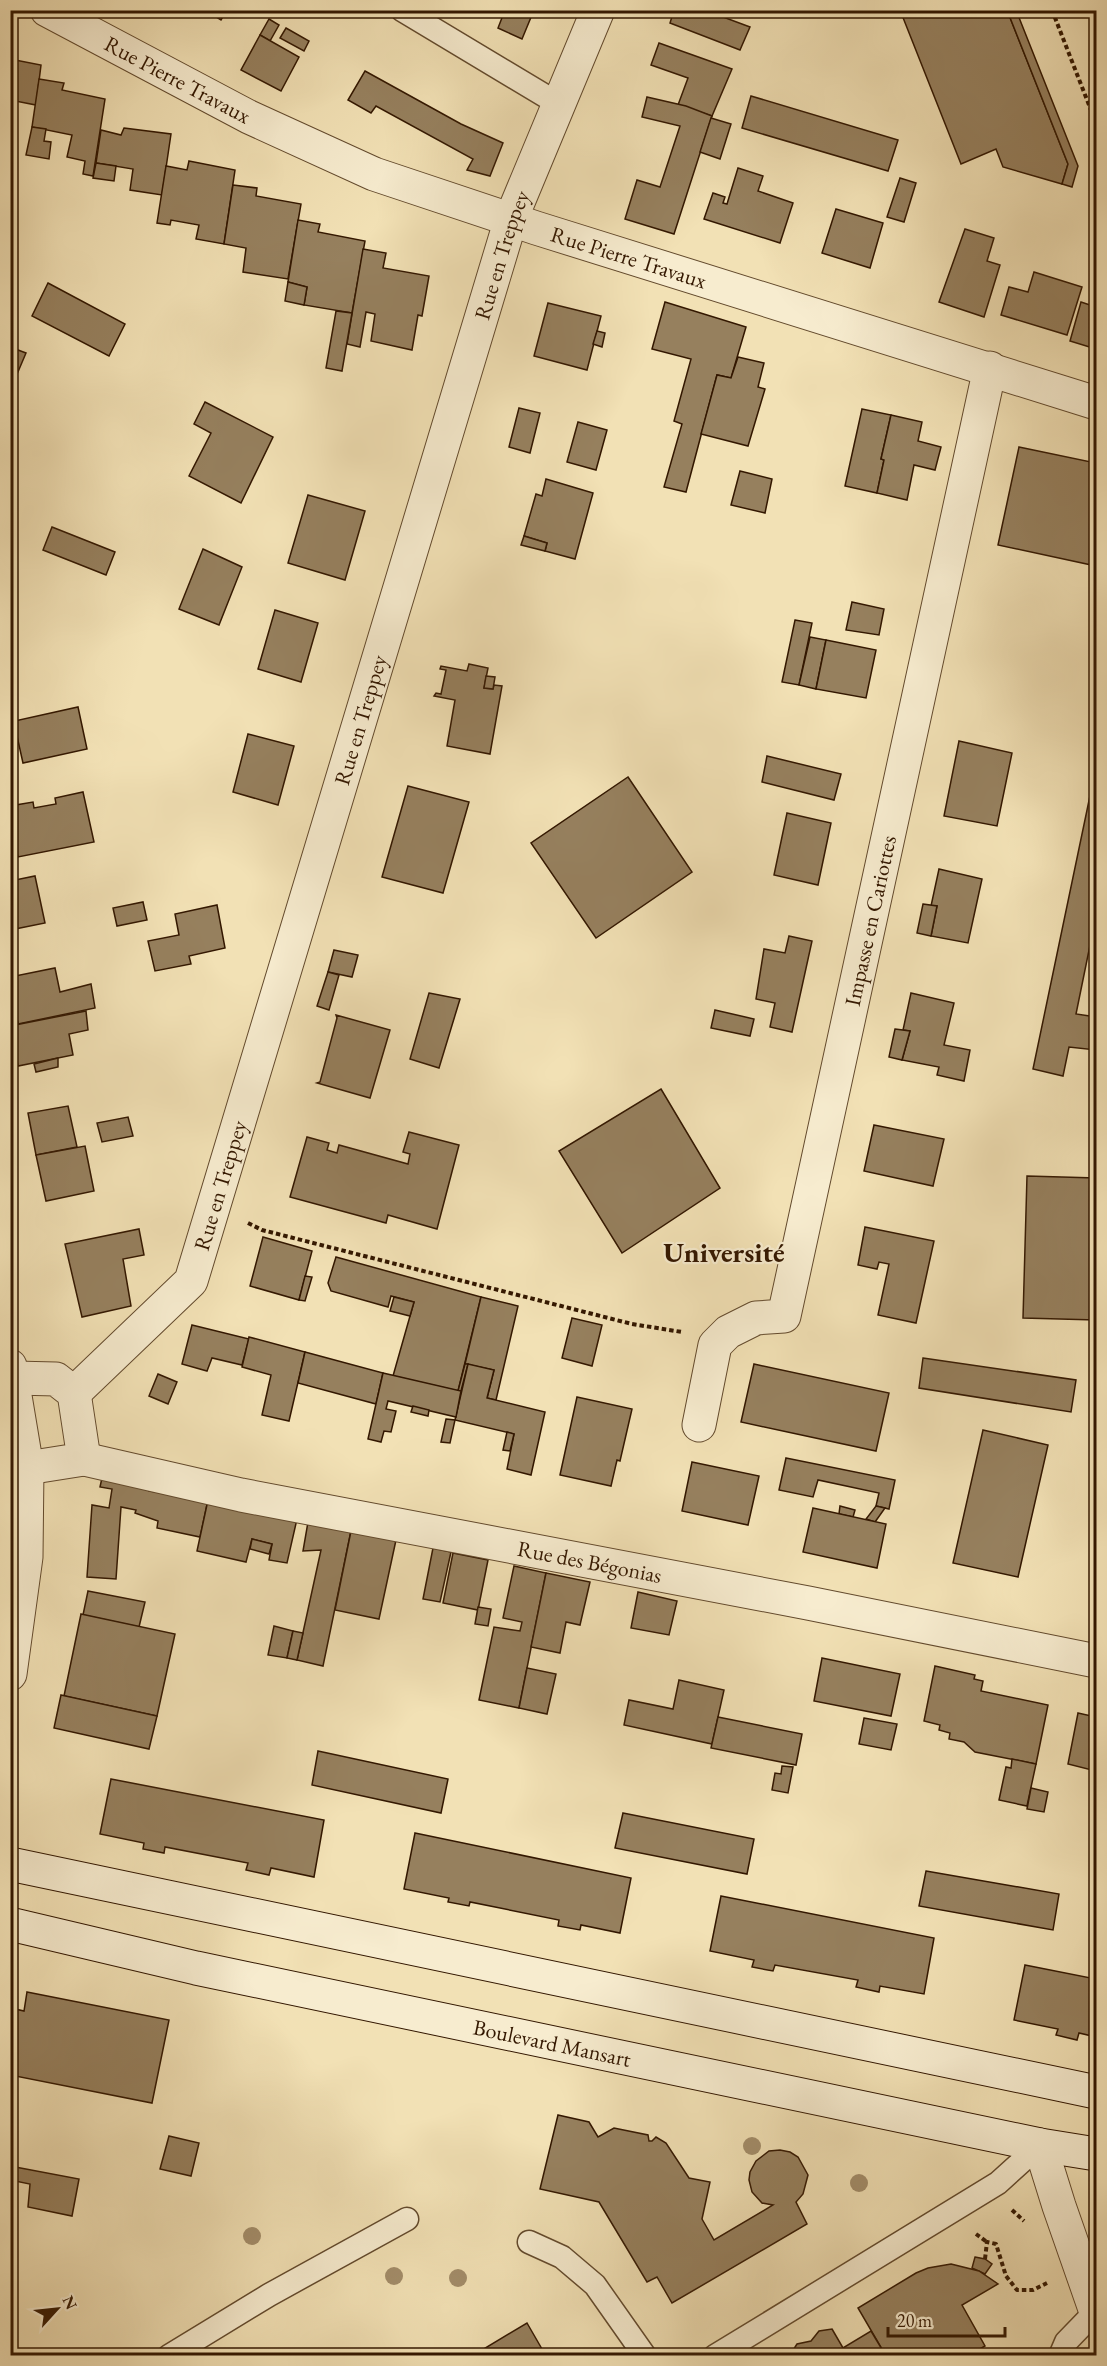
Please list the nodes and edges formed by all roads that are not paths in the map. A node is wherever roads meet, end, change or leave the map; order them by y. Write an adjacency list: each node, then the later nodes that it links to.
1 (47, 10): 5 (street, Rue Pierre Travaux)
2 (402, 10): 4 (lane)
3 (598, 10): 4 (street, Rue en Treppey)
4 (557, 103): 5 (street, Rue en Treppey)
5 (511, 219): 6 (street, Rue Pierre Travaux); 9 (street, Rue en Treppey)
6 (990, 368): 7 (street, Rue Pierre Travaux); 11 (street, Impasse en Cariottes)
7 (1096, 403)
8 (12, 1372): 9 (street); 10 (street)
9 (74, 1393): 12 (street)
10 (16, 1424): 13 (street)
11 (699, 1425)
12 (84, 1458): 13 (street); 15 (street, Rue des Bégonias)
13 (27, 1468): 14 (street); 16 (street)
14 (10, 1502)
15 (1096, 1661)
16 (10, 1674)
17 (10, 1864): 19 (street)
18 (10, 1924): 20 (street, Boulevard Mansart)
19 (1096, 2092)
20 (1040, 2145): 21 (street, Boulevard Mansart); 24 (street); 27 (lane)
21 (1096, 2154)
22 (407, 2219): 25 (lane)
23 (529, 2242): 26 (lane)
24 (1096, 2311): 28 (lane)
25 (169, 2355)
26 (645, 2355)
27 (715, 2355)
28 (1060, 2355)

